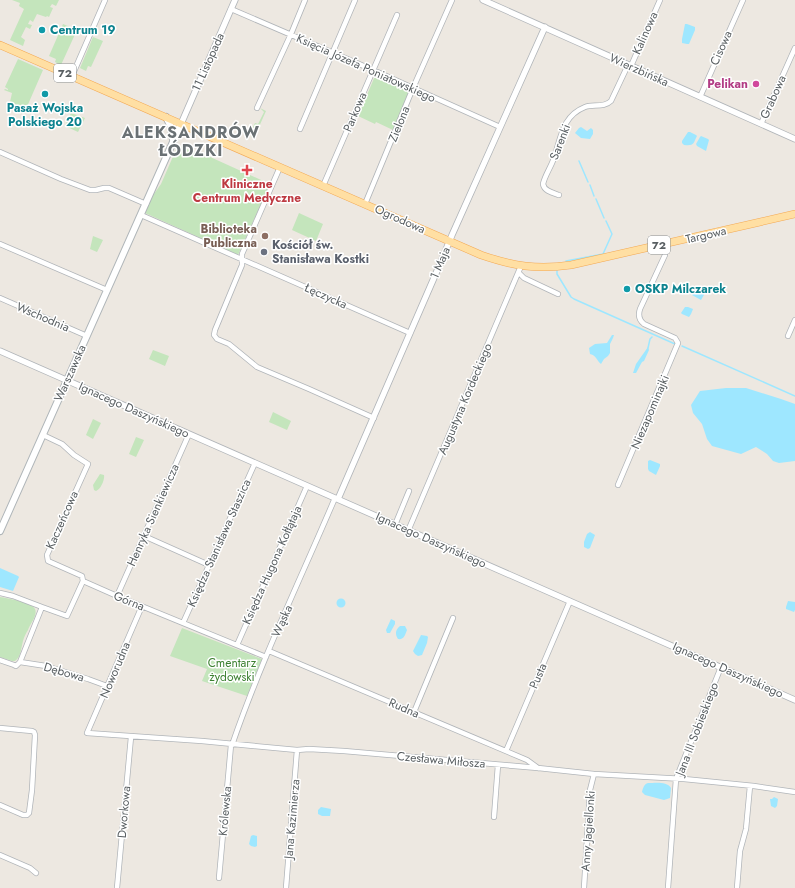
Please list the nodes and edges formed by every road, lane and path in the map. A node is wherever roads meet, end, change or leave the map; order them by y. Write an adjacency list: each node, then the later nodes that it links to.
1 (105, 0): 18 (street)
2 (235, 0): 9 (street, 11 Listopada)
3 (305, 0): 12 (street)
4 (355, 0): 15 (street)
5 (452, 0): 19 (street, Zielona)
6 (484, 0): 11 (street, Wierzbińska)
7 (660, 0): 16 (street, Kalinowa)
8 (743, 0): 20 (street, Cisowa)
9 (231, 9): 12 (street, Księcia Józefa Poniatowskiego); 23 (street, 11 Listopada)
10 (397, 16): 17 (street, Parkowa)
11 (545, 27): 16 (street, Wierzbińska); 25 (street, 1 Maja)
12 (291, 34): 15 (street, Księcia Józefa Poniatowskiego); 21 (street)
13 (0, 44): 18 (main road, 72)
14 (795, 48): 24 (street, Grabowa)
15 (332, 53): 17 (street, Księcia Józefa Poniatowskiego); 26 (street)
16 (629, 65): 20 (street, Wierzbińska); 32 (street, Sarenki)
17 (373, 70): 19 (street, Księcia Józefa Poniatowskiego); 31 (street, Parkowa)
18 (72, 76): 22 (main road, 72)
19 (413, 88): 25 (street, Księcia Józefa Poniatowskiego); 34 (street, Zielona)
20 (700, 97): 24 (street, Wierzbińska)
21 (257, 108)
22 (166, 117): 23 (main road, 72); 28 (main road)
23 (181, 124): 28 (main road, Warszawska); 30 (main road, 72)
24 (761, 124): 27 (street, Wierzbińska)
25 (500, 127): 37 (street, 1 Maja)
26 (300, 129)
27 (795, 139)
28 (173, 142): 33 (main road, Warszawska)
29 (0, 152): 33 (street)
30 (280, 167): 31 (main road, Ogrodowa / 72); 40 (street)
31 (323, 186): 34 (main road, Ogrodowa / 72)
32 (559, 195)
33 (146, 204): 36 (main road, Warszawska)
34 (365, 204): 37 (main road, Ogrodowa / 72)
35 (795, 214): 39 (main road, Targowa / 72)
36 (141, 215): 40 (street, Łęczycka); 42 (main road, Warszawska)
37 (449, 241): 41 (main road, Ogrodowa / 72); 46 (street, 1 Maja)
38 (0, 244): 42 (street)
39 (665, 244): 41 (main road, Targowa / 72); 55 (street, Niezapominajki)
40 (242, 259): 46 (street, Łęczycka); 51 (street)
41 (520, 270): 43 (street, Ogrodowa); 61 (street, Augustyna Kordeckiego)
42 (107, 290): 47 (main road, Warszawska)
43 (558, 294)
44 (0, 298): 47 (street, Wschodnia)
45 (795, 320): 48 (street)
46 (410, 333): 51 (street, 1 Maja)
47 (87, 336): 50 (main road, Warszawska)
48 (788, 336)
49 (0, 351): 50 (street, Ignacego Daszyńskiego)
50 (67, 380): 52 (street, Ignacego Daszyńskiego); 53 (main road, Warszawska)
51 (374, 418): 58 (street, 1 Maja)
52 (189, 434): 54 (street, Ignacego Daszyńskiego); 62 (street, Henryka Sienkiewicza)
53 (43, 435): 60 (main road, Warszawska); 64 (street, Kaczeńcowa)
54 (255, 463): 56 (street, Ignacego Daszyńskiego); 63 (street, Księdza Stanisława Staszica)
55 (618, 485)
56 (307, 486): 58 (street, Ignacego Daszyńskiego); 72 (street, Księdza Hugona Kołłątaja)
57 (409, 491): 59 (street)
58 (337, 499): 59 (street, Ignacego Daszyńskiego); 73 (street, Wąska)
59 (395, 525): 61 (street, Ignacego Daszyńskiego)
60 (0, 531)
61 (408, 531): 67 (street, Ignacego Daszyńskiego)
62 (144, 536): 63 (street); 66 (street, Henryka Sienkiewicza)
63 (210, 565): 71 (street, Księdza Stanisława Staszica)
64 (83, 581): 66 (street, Górna); 69 (street)
65 (0, 594): 69 (street)
66 (117, 596): 68 (street, Górna)
67 (570, 601): 77 (street, Ignacego Daszyńskiego); 86 (street, Pusta)
68 (142, 606): 71 (street, Górna); 78 (street, Noworudna)
69 (42, 607): 76 (street)
70 (454, 618): 80 (street)
71 (183, 623): 72 (street, Górna)
72 (237, 645): 74 (street)
73 (269, 650): 74 (street, Wąska); 80 (street, Rudna)
74 (266, 657): 84 (street, Wąska)
75 (0, 660): 76 (street, Dębowa)
76 (20, 662): 78 (street, Dębowa)
77 (721, 667): 79 (street, Ignacego Daszyńskiego); 90 (street, Jana III Sobieskiego)
78 (107, 686): 82 (street, Noworudna)
79 (795, 700)
80 (414, 712): 86 (street, Rudna)
81 (0, 728): 93 (street)
82 (87, 733): 83 (street, Czesława Miłosza)
83 (131, 737): 84 (street, Czesława Miłosza); 98 (street, Dworkowa)
84 (231, 745): 85 (street, Czesława Miłosza); 97 (street, Królewska)
85 (297, 750): 87 (street, Czesława Miłosza); 99 (street, Jana Kazimierza)
86 (506, 751): 88 (street, Rudna)
87 (498, 765): 88 (street, Czesława Miłosza); 94 (street)
88 (538, 768): 89 (street, Czesława Miłosza)
89 (594, 774): 90 (street, Czesława Miłosza); 100 (street, Anny Jagiellonki)
90 (676, 779): 91 (street, Czesława Miłosza); 101 (street, Jana III Sobieskiego)
91 (750, 786): 92 (street, Czesława Miłosza); 102 (street)
92 (795, 792)
93 (0, 805)
94 (494, 817)
95 (0, 854): 96 (street)
96 (36, 873)
97 (219, 878)
98 (117, 888)
99 (286, 888)
100 (584, 888)
101 (668, 888)
102 (737, 888)

